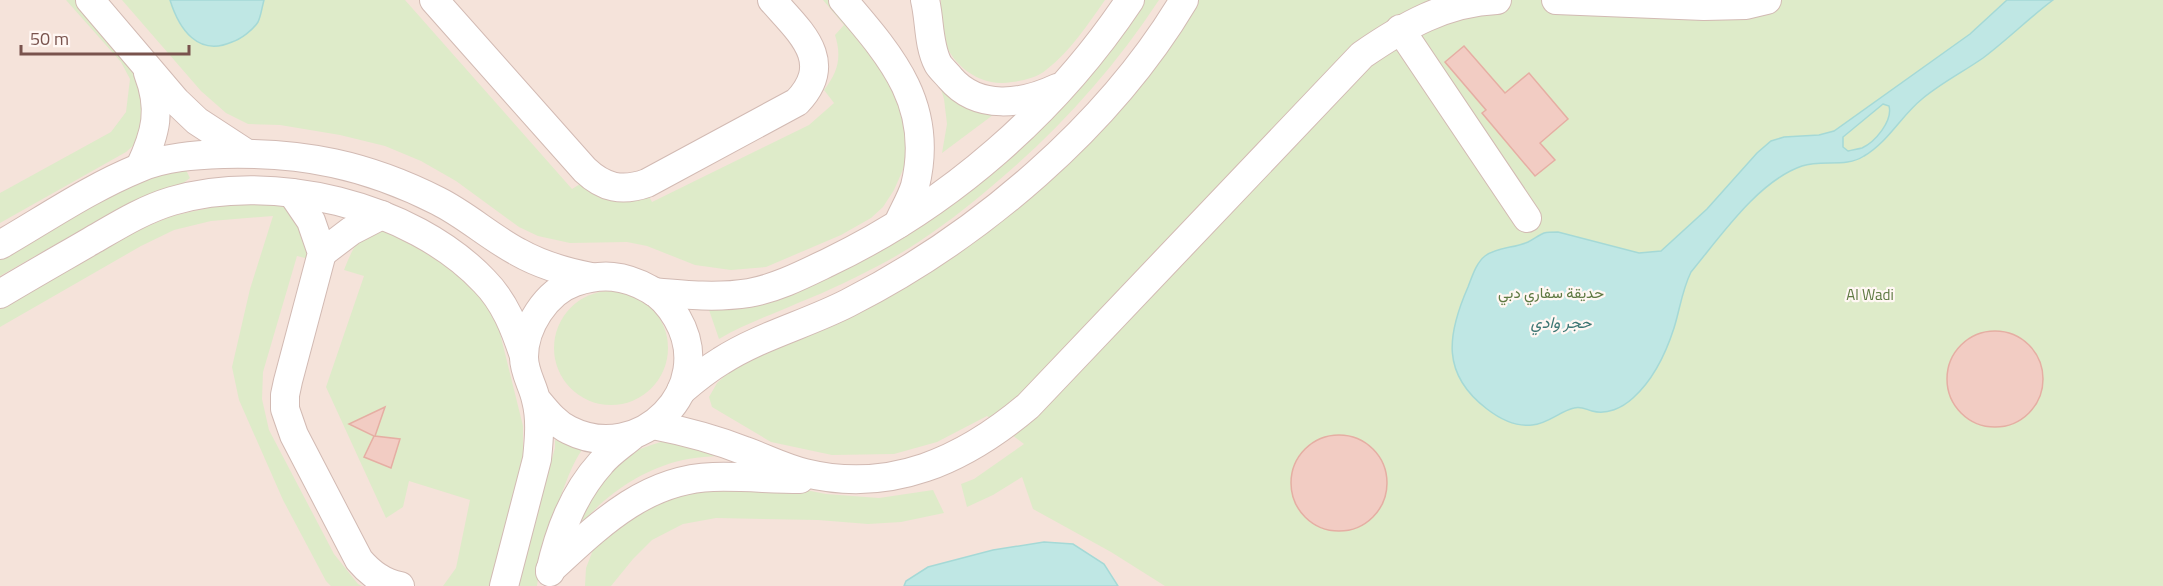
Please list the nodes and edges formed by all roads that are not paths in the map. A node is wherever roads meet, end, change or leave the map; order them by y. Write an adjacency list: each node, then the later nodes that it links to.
1 (90, 0): 12 (street)
2 (434, 0): 3 (street)
3 (772, 0)
4 (843, 0): 22 (street)
5 (925, 0): 13 (street)
6 (1130, 0): 13 (street)
7 (1184, 0): 29 (street)
8 (1497, 0): 11 (street)
9 (1556, 0): 10 (street)
10 (1767, 0)
11 (1400, 29): 21 (street); 32 (street)
12 (145, 65): 14 (street); 17 (street)
13 (1062, 86): 22 (street)
14 (176, 101): 15 (street); 16 (street)
15 (246, 153): 16 (street); 25 (street)
16 (205, 155): 17 (street); 18 (street)
17 (140, 167): 23 (street)
18 (210, 193): 19 (street); 27 (street)
19 (292, 193): 20 (street); 24 (street)
20 (382, 215): 24 (street); 28 (street)
21 (1527, 218)
22 (898, 224): 26 (street)
23 (0, 245)
24 (322, 252): 34 (street)
25 (591, 277): 26 (street); 28 (street)
26 (654, 292): 29 (street)
27 (0, 294)
28 (524, 356): 30 (street)
29 (681, 391): 31 (street)
30 (536, 399): 31 (street); 35 (street)
31 (643, 430): 32 (street); 33 (street)
32 (833, 478): 33 (street)
33 (549, 578)
34 (400, 586)
35 (504, 586)

